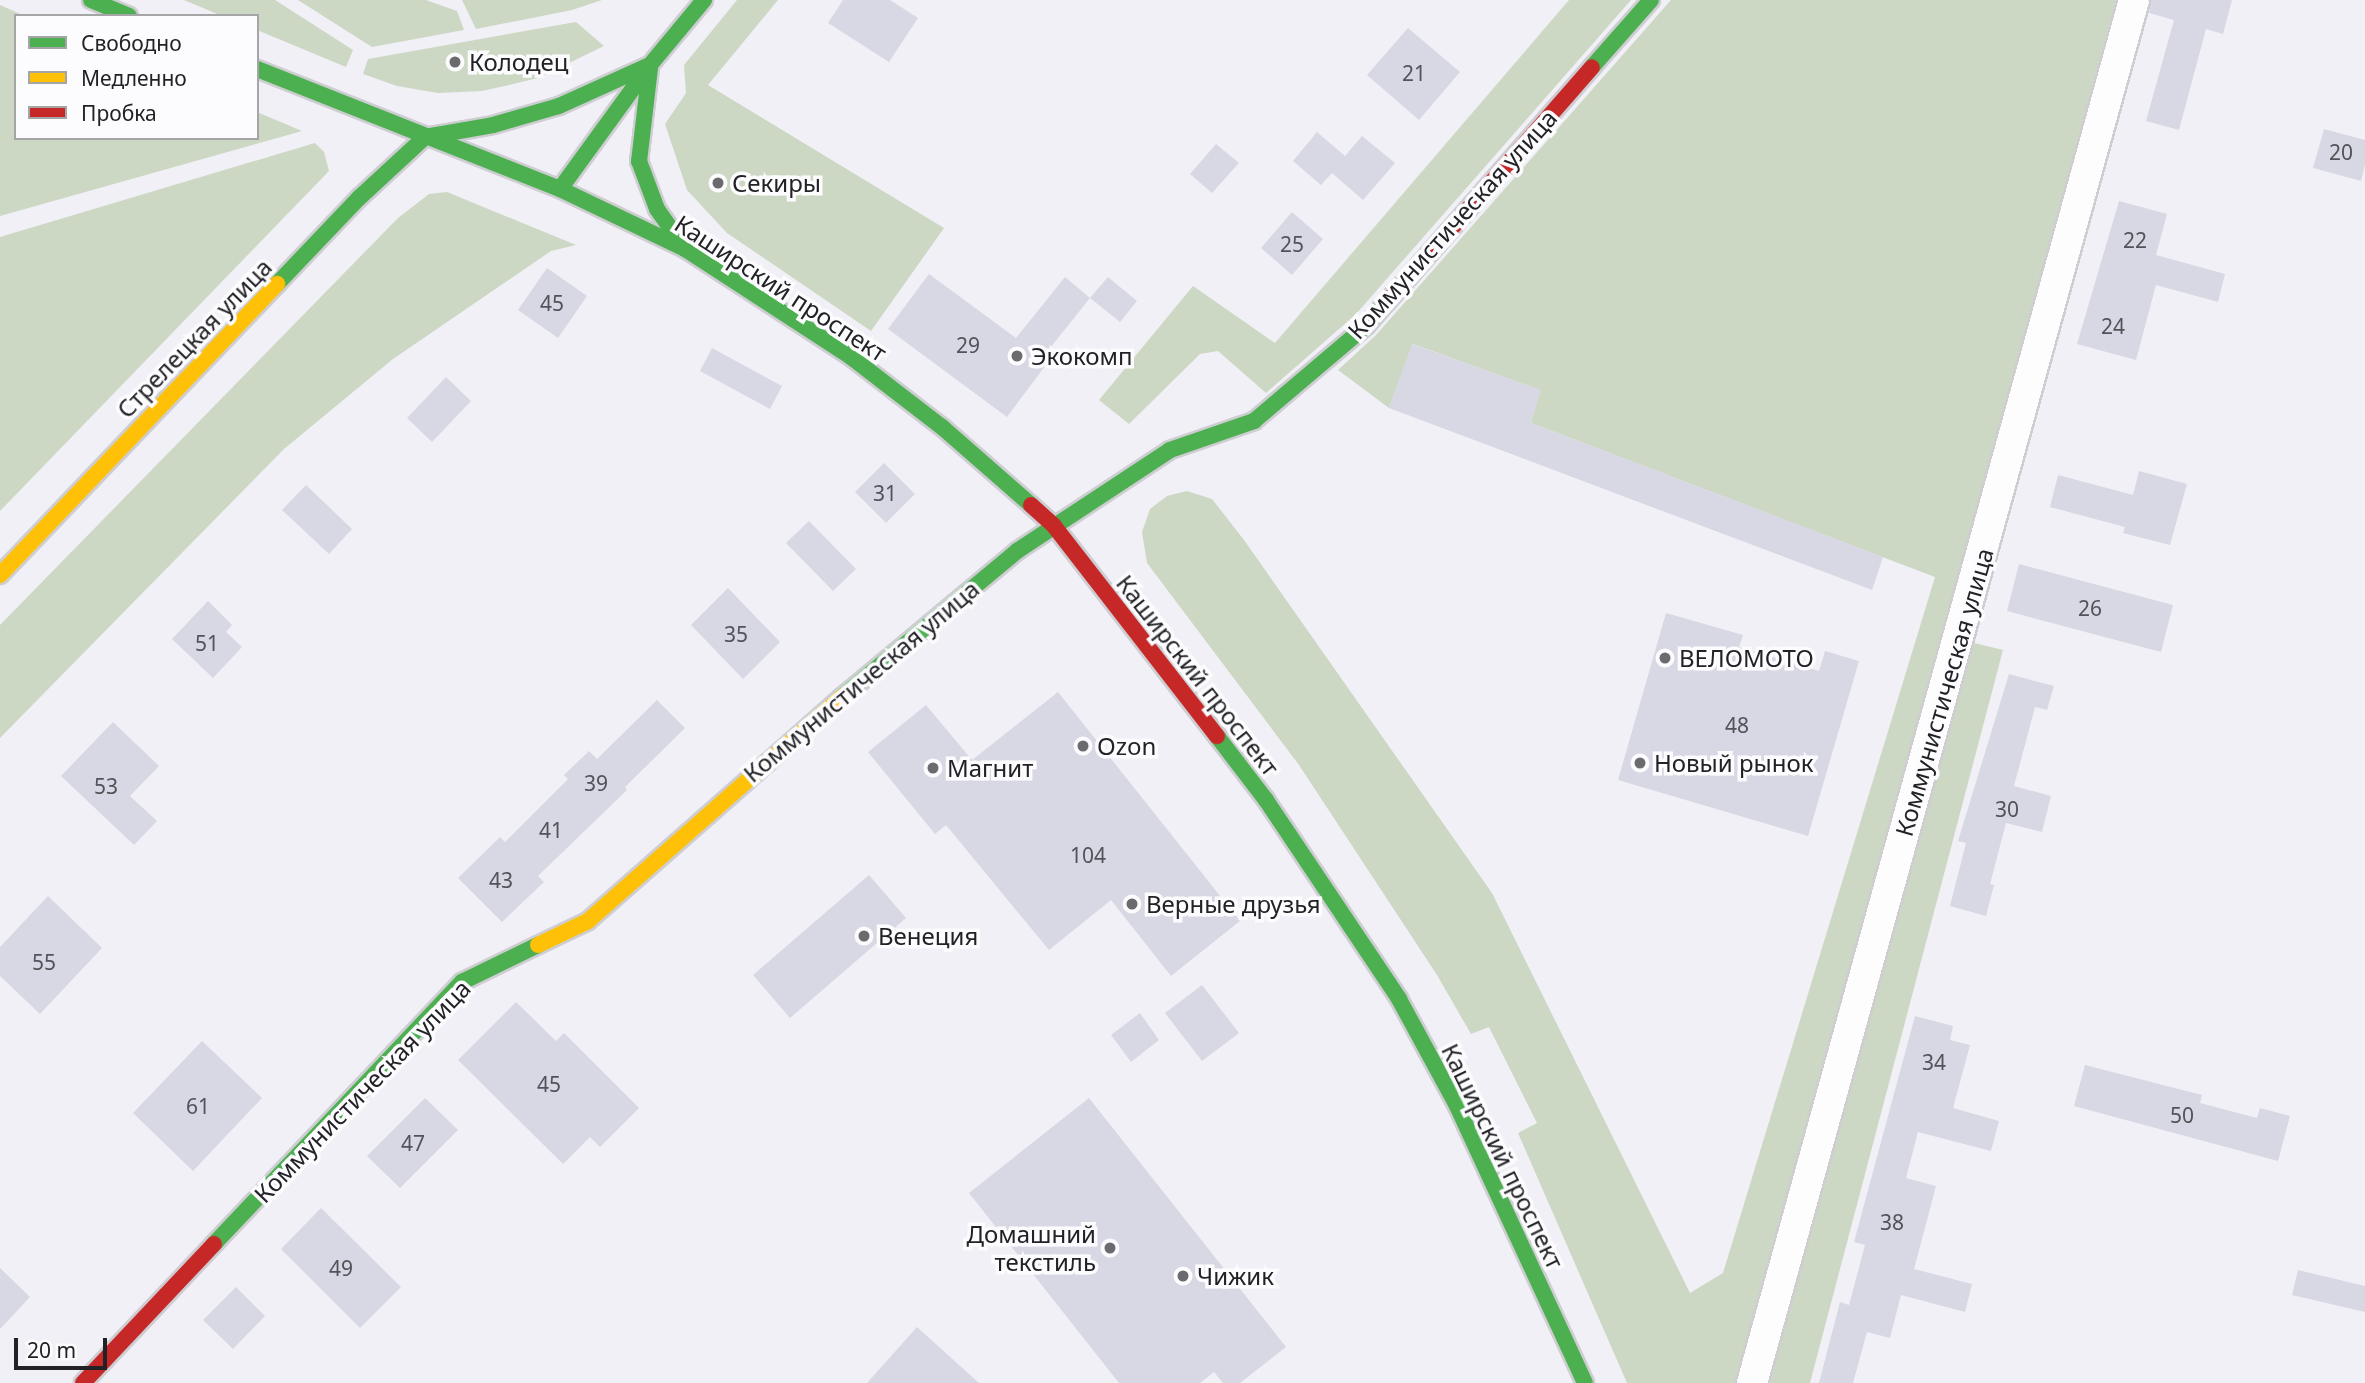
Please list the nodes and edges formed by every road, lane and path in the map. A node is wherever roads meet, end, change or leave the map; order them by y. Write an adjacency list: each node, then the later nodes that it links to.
1 (91, 0): 5 (main road)
2 (704, 0): 6 (main road)
3 (1651, 0): 11 (main road, Коммунистическая улица)
4 (2134, 0): 15 (street, Коммунистическая улица)
5 (124, 14)
6 (650, 65): 8 (main road); 9 (main road); 10 (main road)
7 (259, 70): 8 (main road)
8 (425, 137): 9 (main road, Каширский проспект); 12 (main road, Стрелецкая улица)
9 (560, 189): 10 (main road, Каширский проспект)
10 (685, 249): 11 (main road, Каширский проспект)
11 (1054, 526): 13 (main road, Коммунистическая улица); 14 (main road, Каширский проспект)
12 (0, 575)
13 (83, 1383)
14 (1585, 1383)
15 (1752, 1383)

